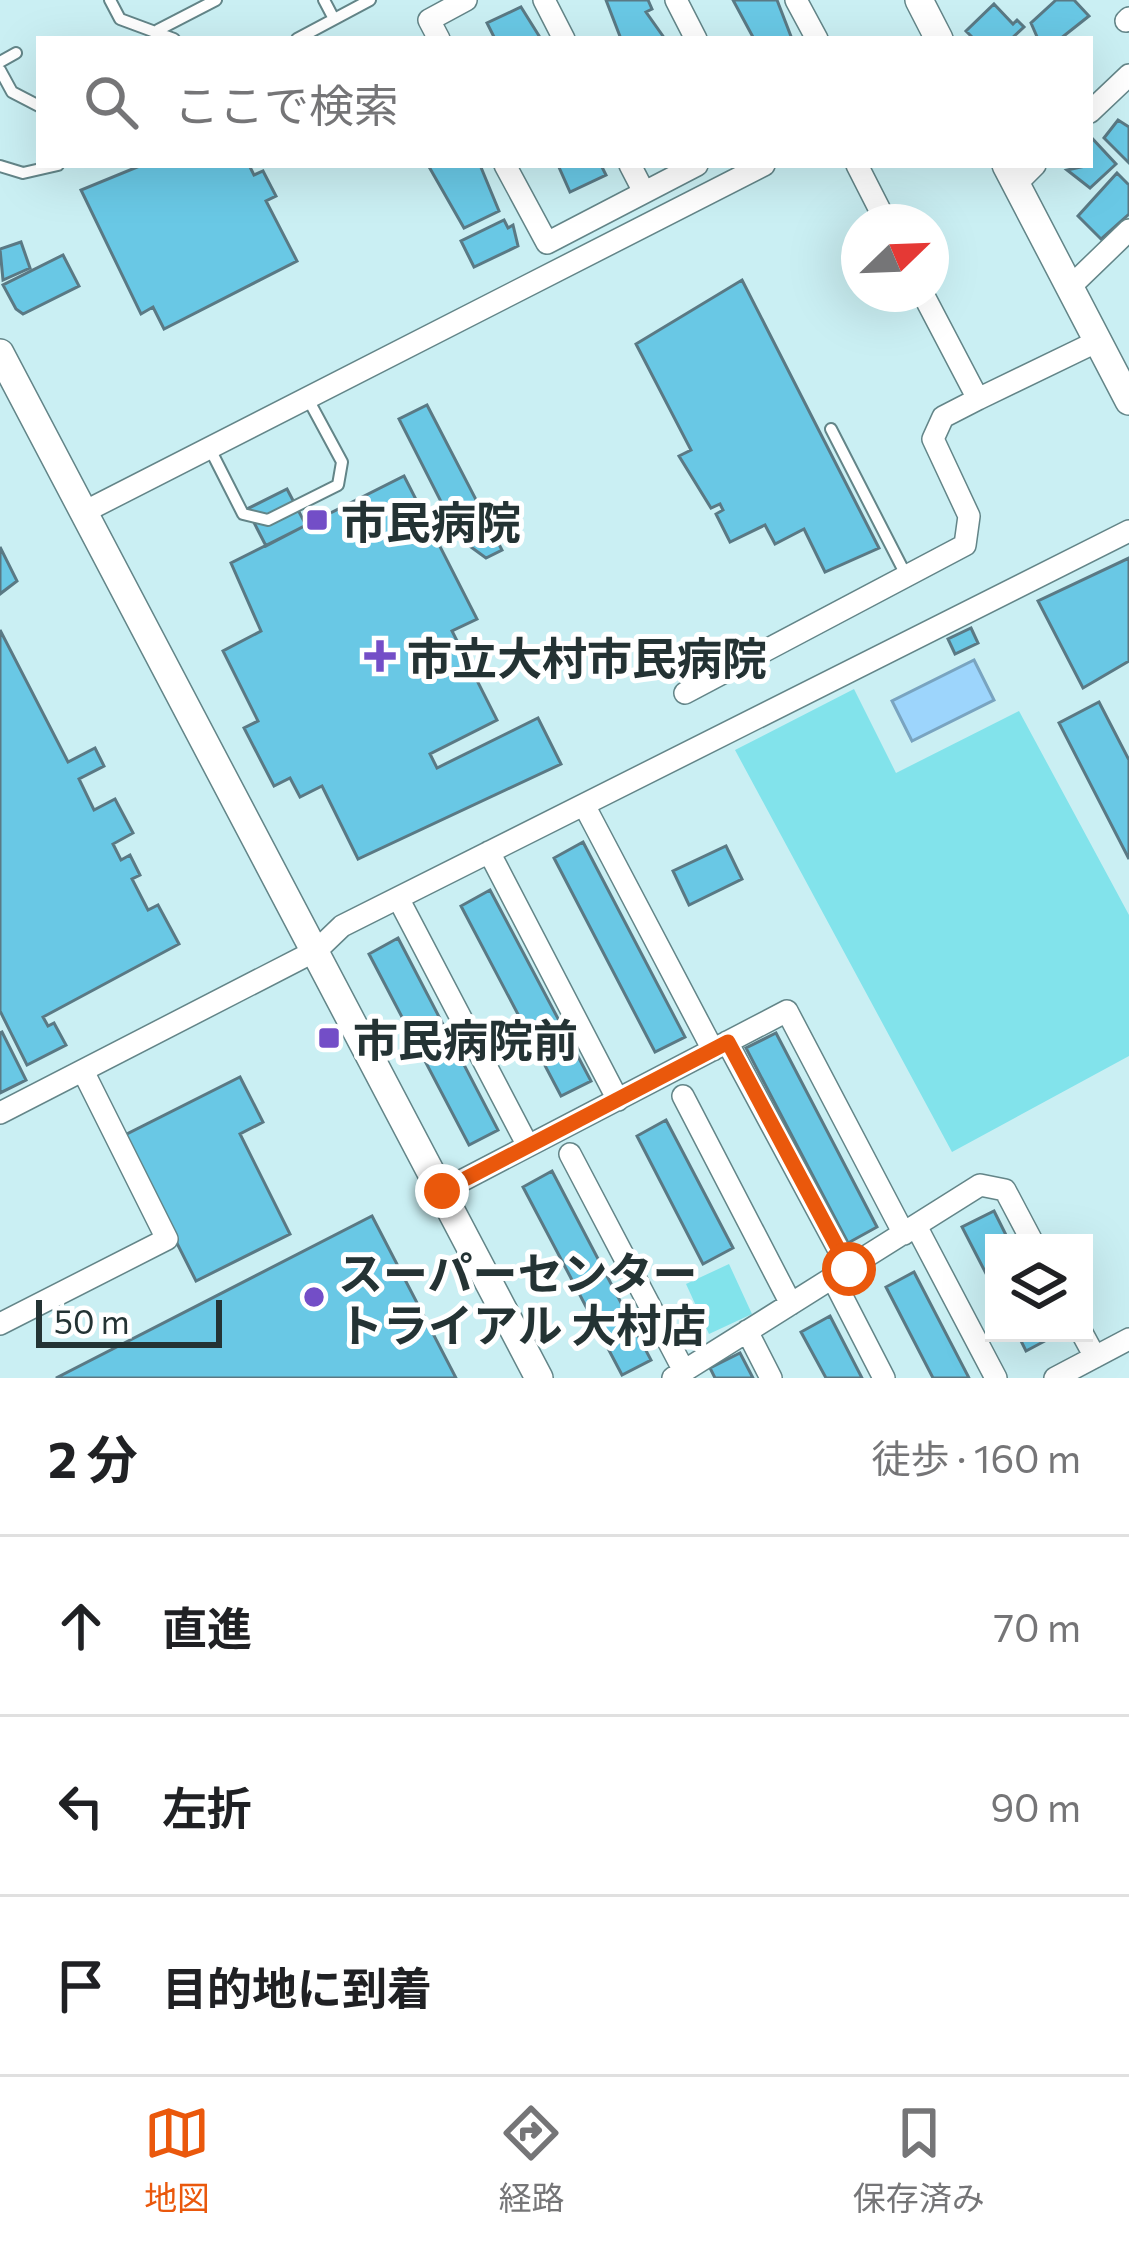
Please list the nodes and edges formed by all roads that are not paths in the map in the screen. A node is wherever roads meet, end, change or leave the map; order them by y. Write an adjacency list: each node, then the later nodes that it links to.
1 (110, 0): 10 (lane)
2 (216, 0): 10 (lane)
3 (324, 0): 9 (lane)
4 (369, 0): 9 (lane)
5 (466, 0): 13 (street)
6 (544, 0): 14 (street)
7 (676, 0): 15 (street)
8 (796, 0): 16 (street)
9 (334, 19): 12 (lane)
10 (158, 29): 11 (lane)
11 (169, 36)
12 (303, 36)
13 (437, 36)
14 (562, 36)
15 (694, 36)
16 (815, 36)
17 (16, 53): 18 (lane)
18 (0, 66): 20 (lane)
19 (1129, 75): 21 (street)
20 (36, 104)
21 (1093, 109)
22 (0, 166): 23 (lane)
23 (43, 168)
24 (508, 168): 30 (street)
25 (632, 168): 30 (street)
26 (691, 168): 30 (street)
27 (758, 168): 38 (street)
28 (859, 168): 31 (street)
29 (1019, 171): 33 (street)
30 (644, 192)
31 (877, 204)
32 (1129, 230): 33 (street)
33 (1070, 287): 35 (street)
34 (932, 312): 39 (street)
35 (1098, 341): 37 (street); 39 (street)
36 (0, 352): 42 (street)
37 (1126, 388)
38 (306, 396): 41 (street); 41 (lane)
39 (978, 400): 44 (street)
40 (831, 429): 44 (lane)
41 (209, 447): 42 (street)
42 (84, 512): 49 (street)
43 (1129, 531): 46 (street)
44 (907, 576): 45 (street)
45 (685, 693)
46 (584, 805): 47 (street); 50 (street)
47 (489, 853): 48 (street); 53 (street)
48 (398, 898): 49 (street); 55 (street)
49 (317, 950): 51 (street); 57 (street)
50 (720, 1046): 53 (street); 58 (street); 60 (street)
51 (83, 1071): 54 (street); 62 (street)
52 (682, 1096): 61 (street)
53 (618, 1100): 55 (street)
54 (0, 1113)
55 (528, 1146): 57 (street)
56 (570, 1154): 67 (street)
57 (442, 1191): 68 (street)
58 (910, 1230): 59 (street); 60 (street); 71 (street)
59 (1028, 1234)
60 (841, 1274): 61 (street); 70 (street)
61 (791, 1304): 63 (street)
62 (0, 1324)
63 (747, 1331): 67 (street); 69 (street)
64 (1129, 1339): 66 (street)
65 (1087, 1342): 66 (street)
66 (1095, 1357): 72 (street)
67 (678, 1375)
68 (539, 1378)
69 (770, 1378)
70 (884, 1378)
71 (996, 1378)
72 (1055, 1378)

